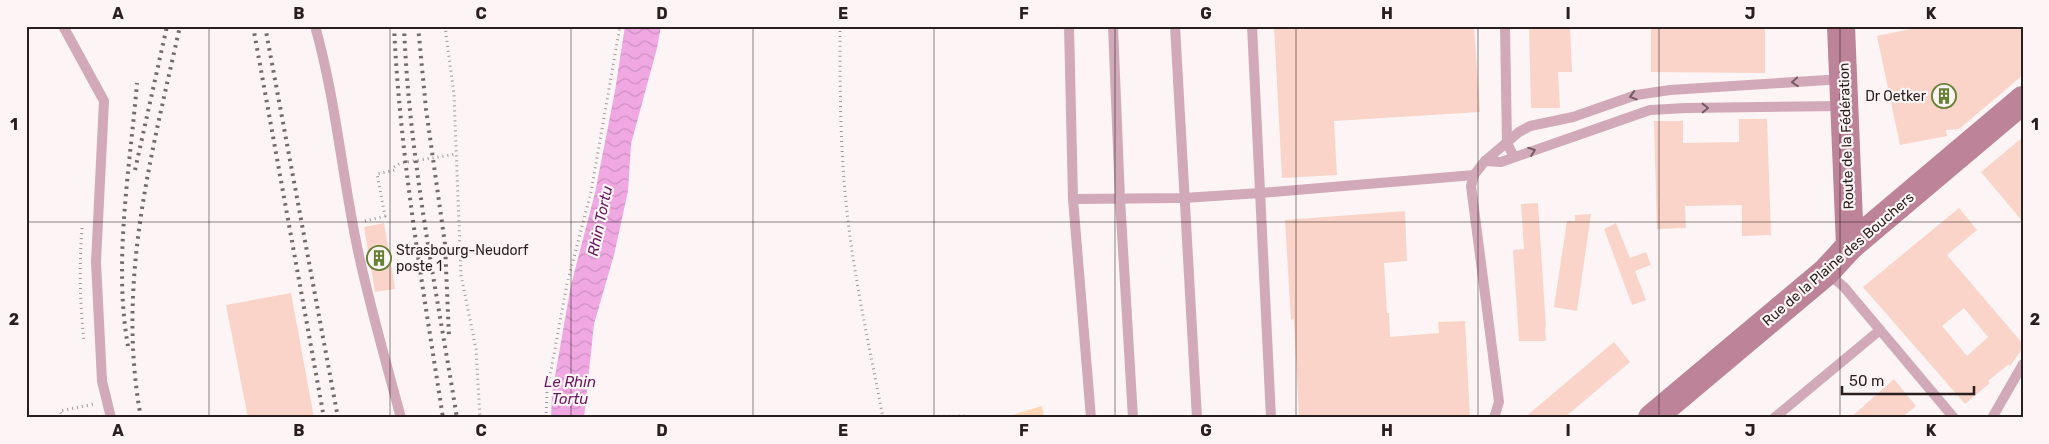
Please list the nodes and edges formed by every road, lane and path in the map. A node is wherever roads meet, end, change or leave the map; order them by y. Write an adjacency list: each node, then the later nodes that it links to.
1 (63, 26): 34 (lane)
2 (315, 26): 25 (lane)
3 (445, 26): 16 (path)
4 (620, 26): 37 (path)
5 (840, 26): 32 (path)
6 (1069, 26): 22 (lane)
7 (1113, 26): 23 (lane)
8 (1175, 26): 21 (lane)
9 (1252, 26): 20 (lane)
10 (1505, 26): 15 (lane)
11 (1842, 26): 12 (street, Route de la Fédération)
12 (1843, 79): 14 (street, Route de la Fédération); 15 (lane, one-way to 15)
13 (2023, 100): 26 (street, Rue de la Plaine des Bouchers)
14 (1844, 106): 17 (lane, one-way to 14); 26 (street, Route de la Fédération)
15 (1507, 143): 17 (lane); 18 (lane)
16 (456, 154): 25 (path); 36 (path)
17 (1514, 157): 18 (lane)
18 (1485, 161): 19 (lane)
19 (1474, 175): 20 (lane); 44 (lane)
20 (1260, 193): 21 (lane); 43 (lane)
21 (1184, 198): 23 (lane); 42 (lane)
22 (1072, 199): 23 (lane); 40 (lane)
23 (1120, 199): 41 (lane)
24 (83, 221): 29 (path)
25 (354, 223): 35 (lane)
26 (1850, 246): 27 (street, Rue de la Plaine des Bouchers)
27 (1826, 272): 28 (lane); 45 (street, Rue de la Plaine des Bouchers)
28 (1880, 330): 46 (lane); 47 (lane)
29 (85, 348)
30 (2023, 364): 48 (lane)
31 (95, 403): 33 (path)
32 (882, 416): 38 (path); 39 (path)
33 (63, 418)
34 (111, 418)
35 (401, 418)
36 (480, 418)
37 (546, 418)
38 (872, 418)
39 (971, 418)
40 (1091, 418)
41 (1133, 418)
42 (1197, 418)
43 (1271, 418)
44 (1494, 418)
45 (1652, 418)
46 (1774, 418)
47 (1954, 418)
48 (1992, 418)

